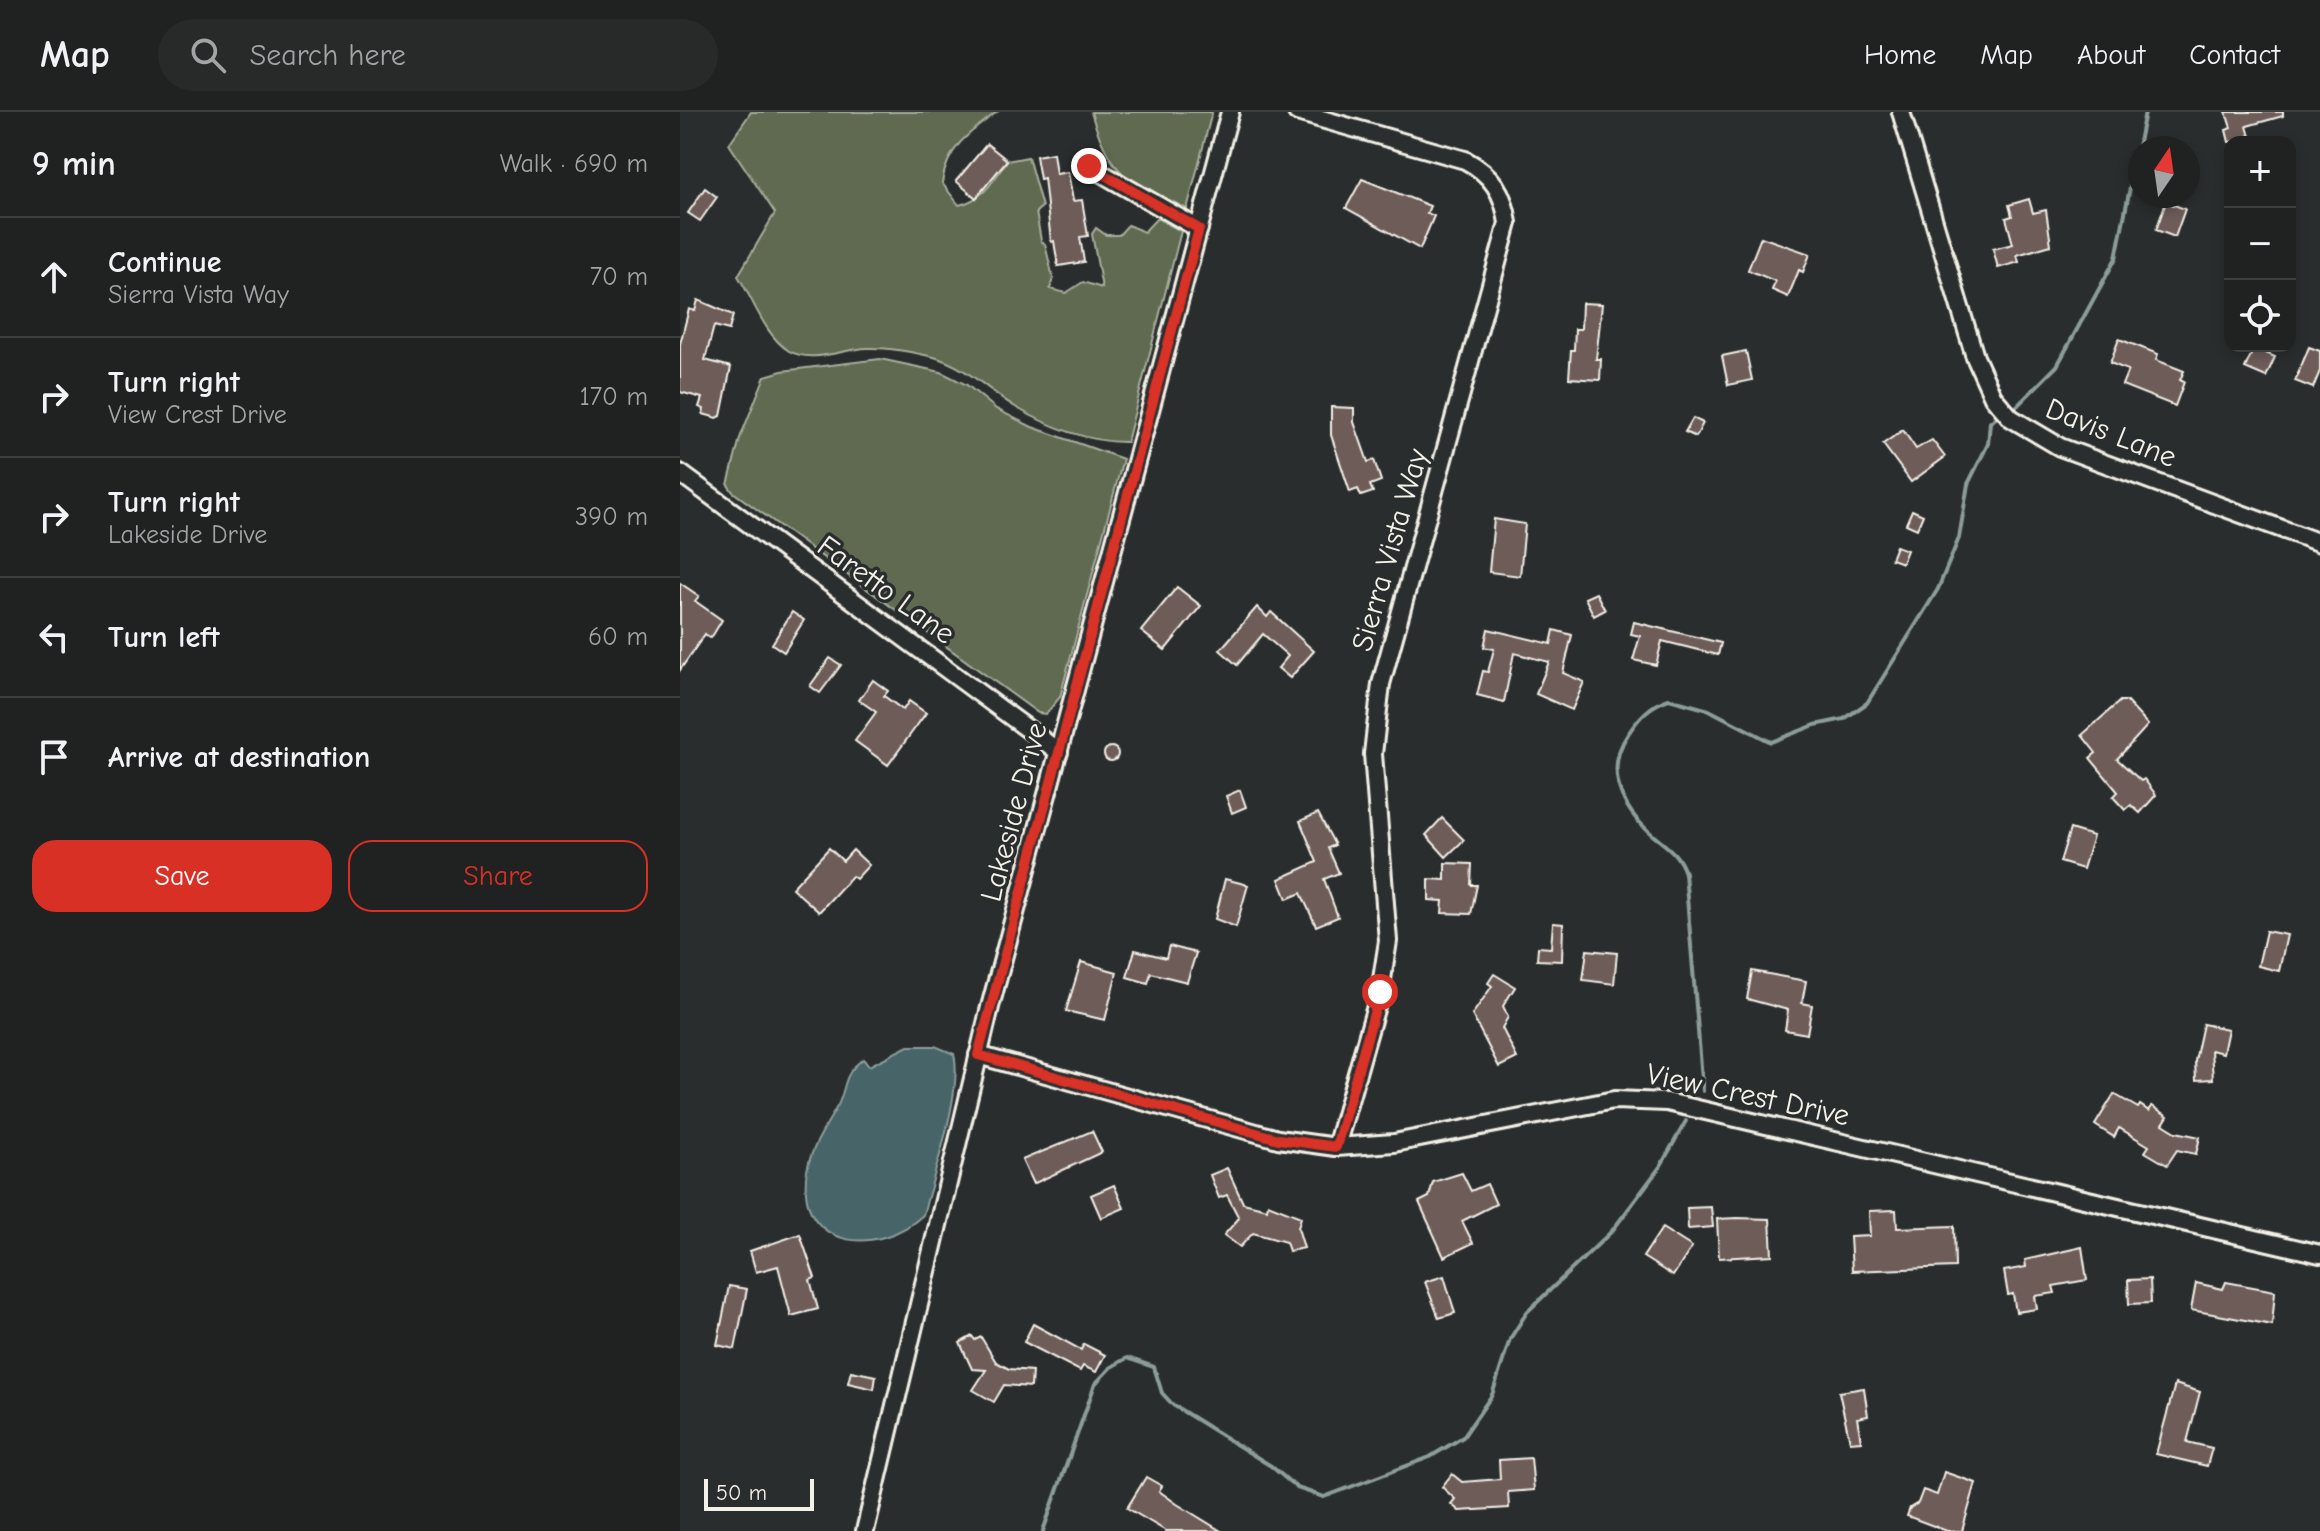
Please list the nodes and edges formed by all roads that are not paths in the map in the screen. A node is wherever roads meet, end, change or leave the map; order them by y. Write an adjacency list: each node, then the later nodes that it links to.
1 (1230, 112): 5 (street, Lakeside Drive)
2 (1297, 112): 10 (street, Sierra Vista Way)
3 (1901, 112): 7 (street, Davis Lane)
4 (1089, 166): 5 (street)
5 (1199, 229): 8 (street, Lakeside Drive)
6 (680, 473): 8 (street, Faretto Lane)
7 (2320, 543)
8 (1059, 752): 9 (street, Lakeside Drive)
9 (978, 1055): 10 (street, View Crest Drive); 12 (street, Lakeside Drive)
10 (1336, 1147): 11 (street, View Crest Drive)
11 (2320, 1254)
12 (865, 1531)

